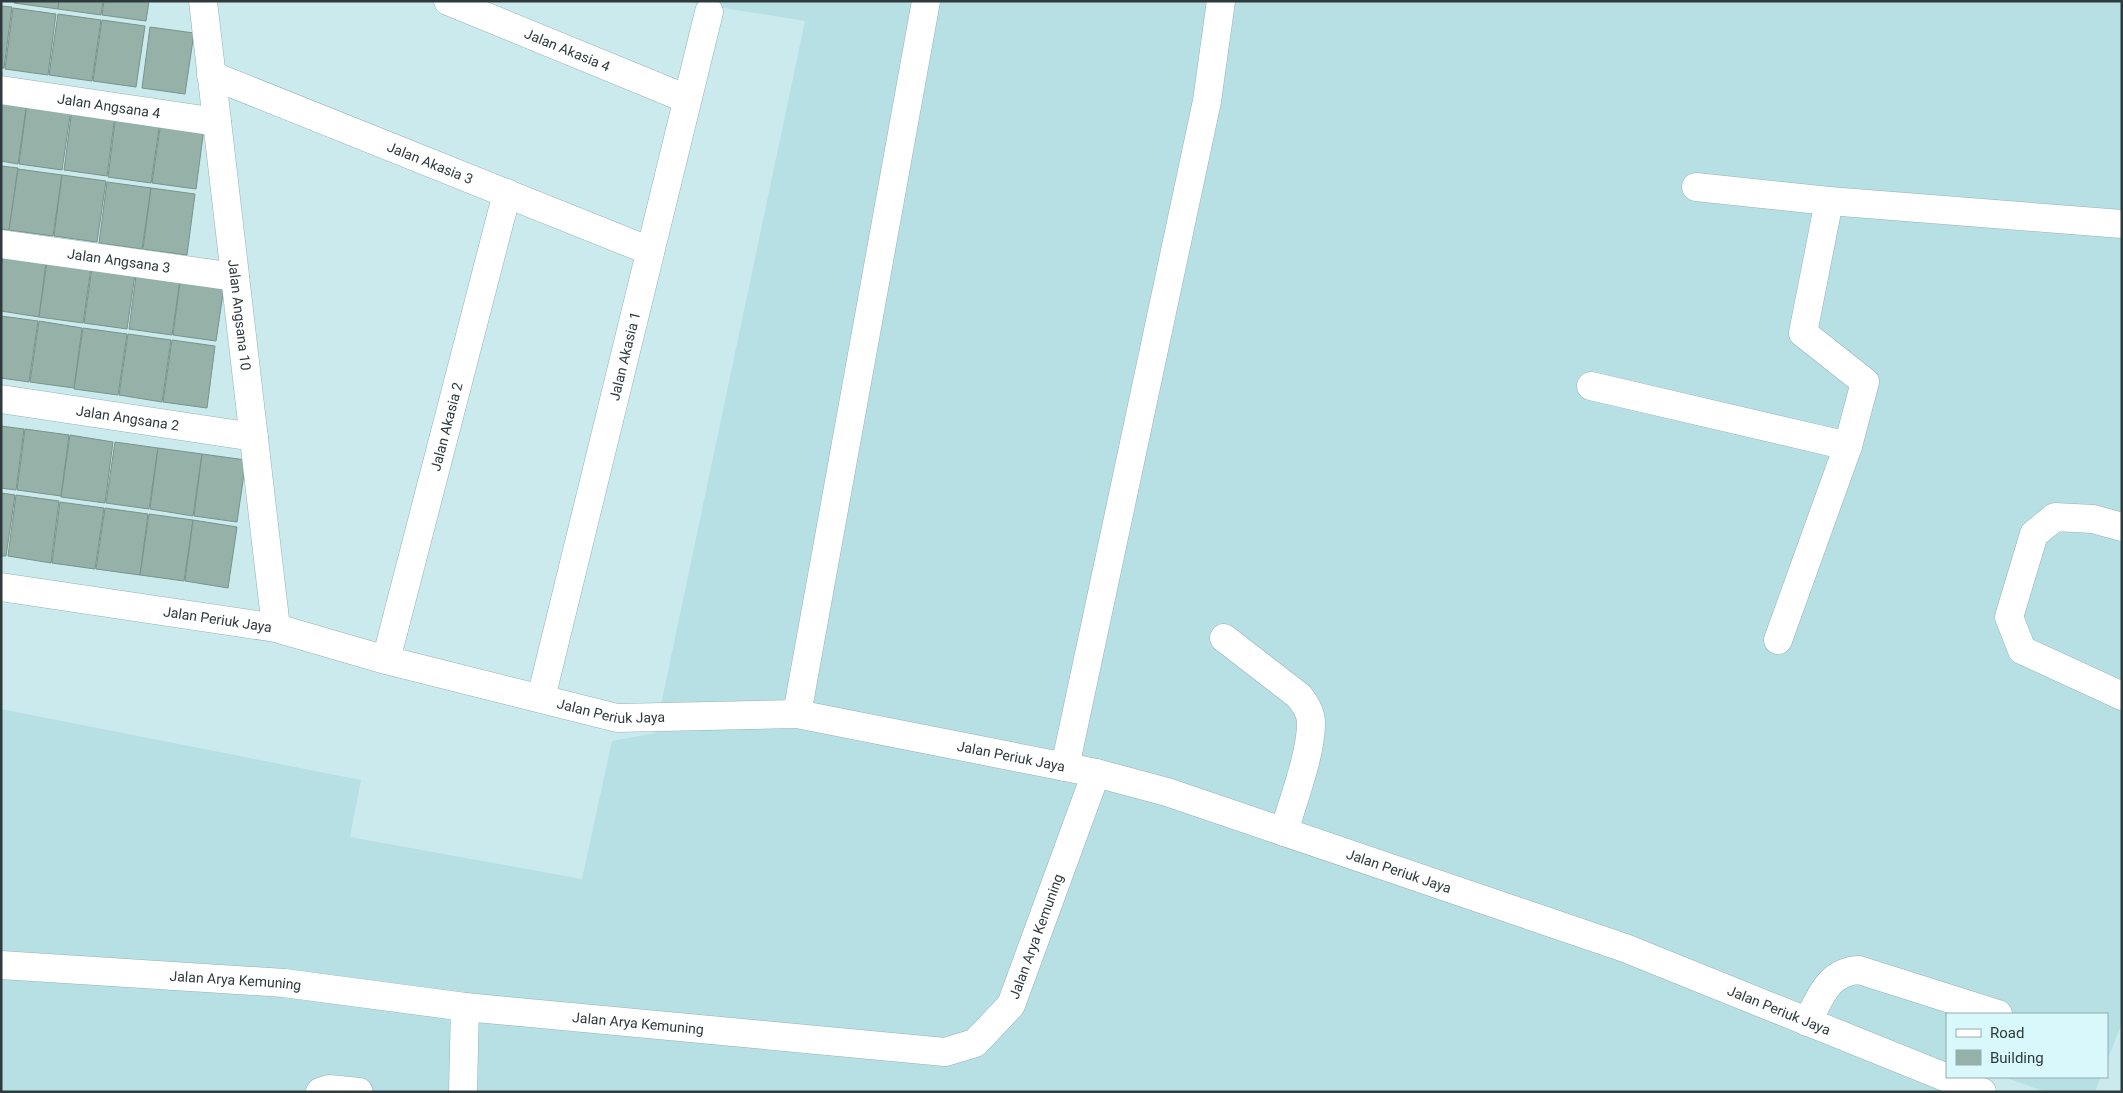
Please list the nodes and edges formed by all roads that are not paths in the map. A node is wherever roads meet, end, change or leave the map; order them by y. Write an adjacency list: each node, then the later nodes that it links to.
1 (203, 1): 6 (street, Jalan Angsana 10)
2 (448, 1): 8 (street, Jalan Akasia 4)
3 (926, 1): 29 (street)
4 (1220, 1): 30 (street)
5 (709, 12): 8 (street, Jalan Akasia 1)
6 (211, 75): 9 (street, Jalan Angsana 10); 11 (street, Jalan Akasia 3)
7 (1, 90): 9 (street, Jalan Angsana 4)
8 (687, 99): 15 (street, Jalan Akasia 1)
9 (217, 122): 16 (street, Jalan Angsana 10)
10 (1696, 187): 12 (street)
11 (507, 193): 15 (street, Jalan Akasia 3); 26 (street, Jalan Akasia 2)
12 (1829, 201): 13 (street); 20 (street)
13 (2122, 224)
14 (1, 244): 16 (street, Jalan Angsana 3)
15 (650, 251): 28 (street, Jalan Akasia 1)
16 (235, 277): 19 (street, Jalan Angsana 10)
17 (1591, 386): 20 (street)
18 (1, 399): 19 (street, Jalan Angsana 2)
19 (254, 437): 23 (street, Jalan Angsana 10)
20 (1848, 446): 25 (street)
21 (2122, 527): 27 (street)
22 (1, 587): 23 (street, Jalan Periuk Jaya)
23 (276, 628): 26 (street, Jalan Periuk Jaya)
24 (1224, 638): 32 (street)
25 (1778, 640)
26 (386, 660): 28 (street, Jalan Periuk Jaya)
27 (2122, 696)
28 (541, 698): 29 (street, Jalan Periuk Jaya)
29 (797, 714): 30 (street, Jalan Periuk Jaya)
30 (1065, 767): 31 (street, Jalan Periuk Jaya)
31 (1096, 773): 32 (street, Jalan Periuk Jaya); 34 (street, Jalan Arya Kemuning)
32 (1284, 832): 36 (street, Jalan Periuk Jaya)
33 (1, 965): 34 (street, Jalan Arya Kemuning)
34 (465, 1006): 41 (street)
35 (1995, 1013): 36 (street)
36 (1807, 1022): 37 (street, Jalan Periuk Jaya)
37 (1946, 1078)
38 (1947, 1078): 42 (street, Jalan Periuk Jaya)
39 (320, 1092): 40 (street)
40 (359, 1092)
41 (463, 1092)
42 (1982, 1092)

